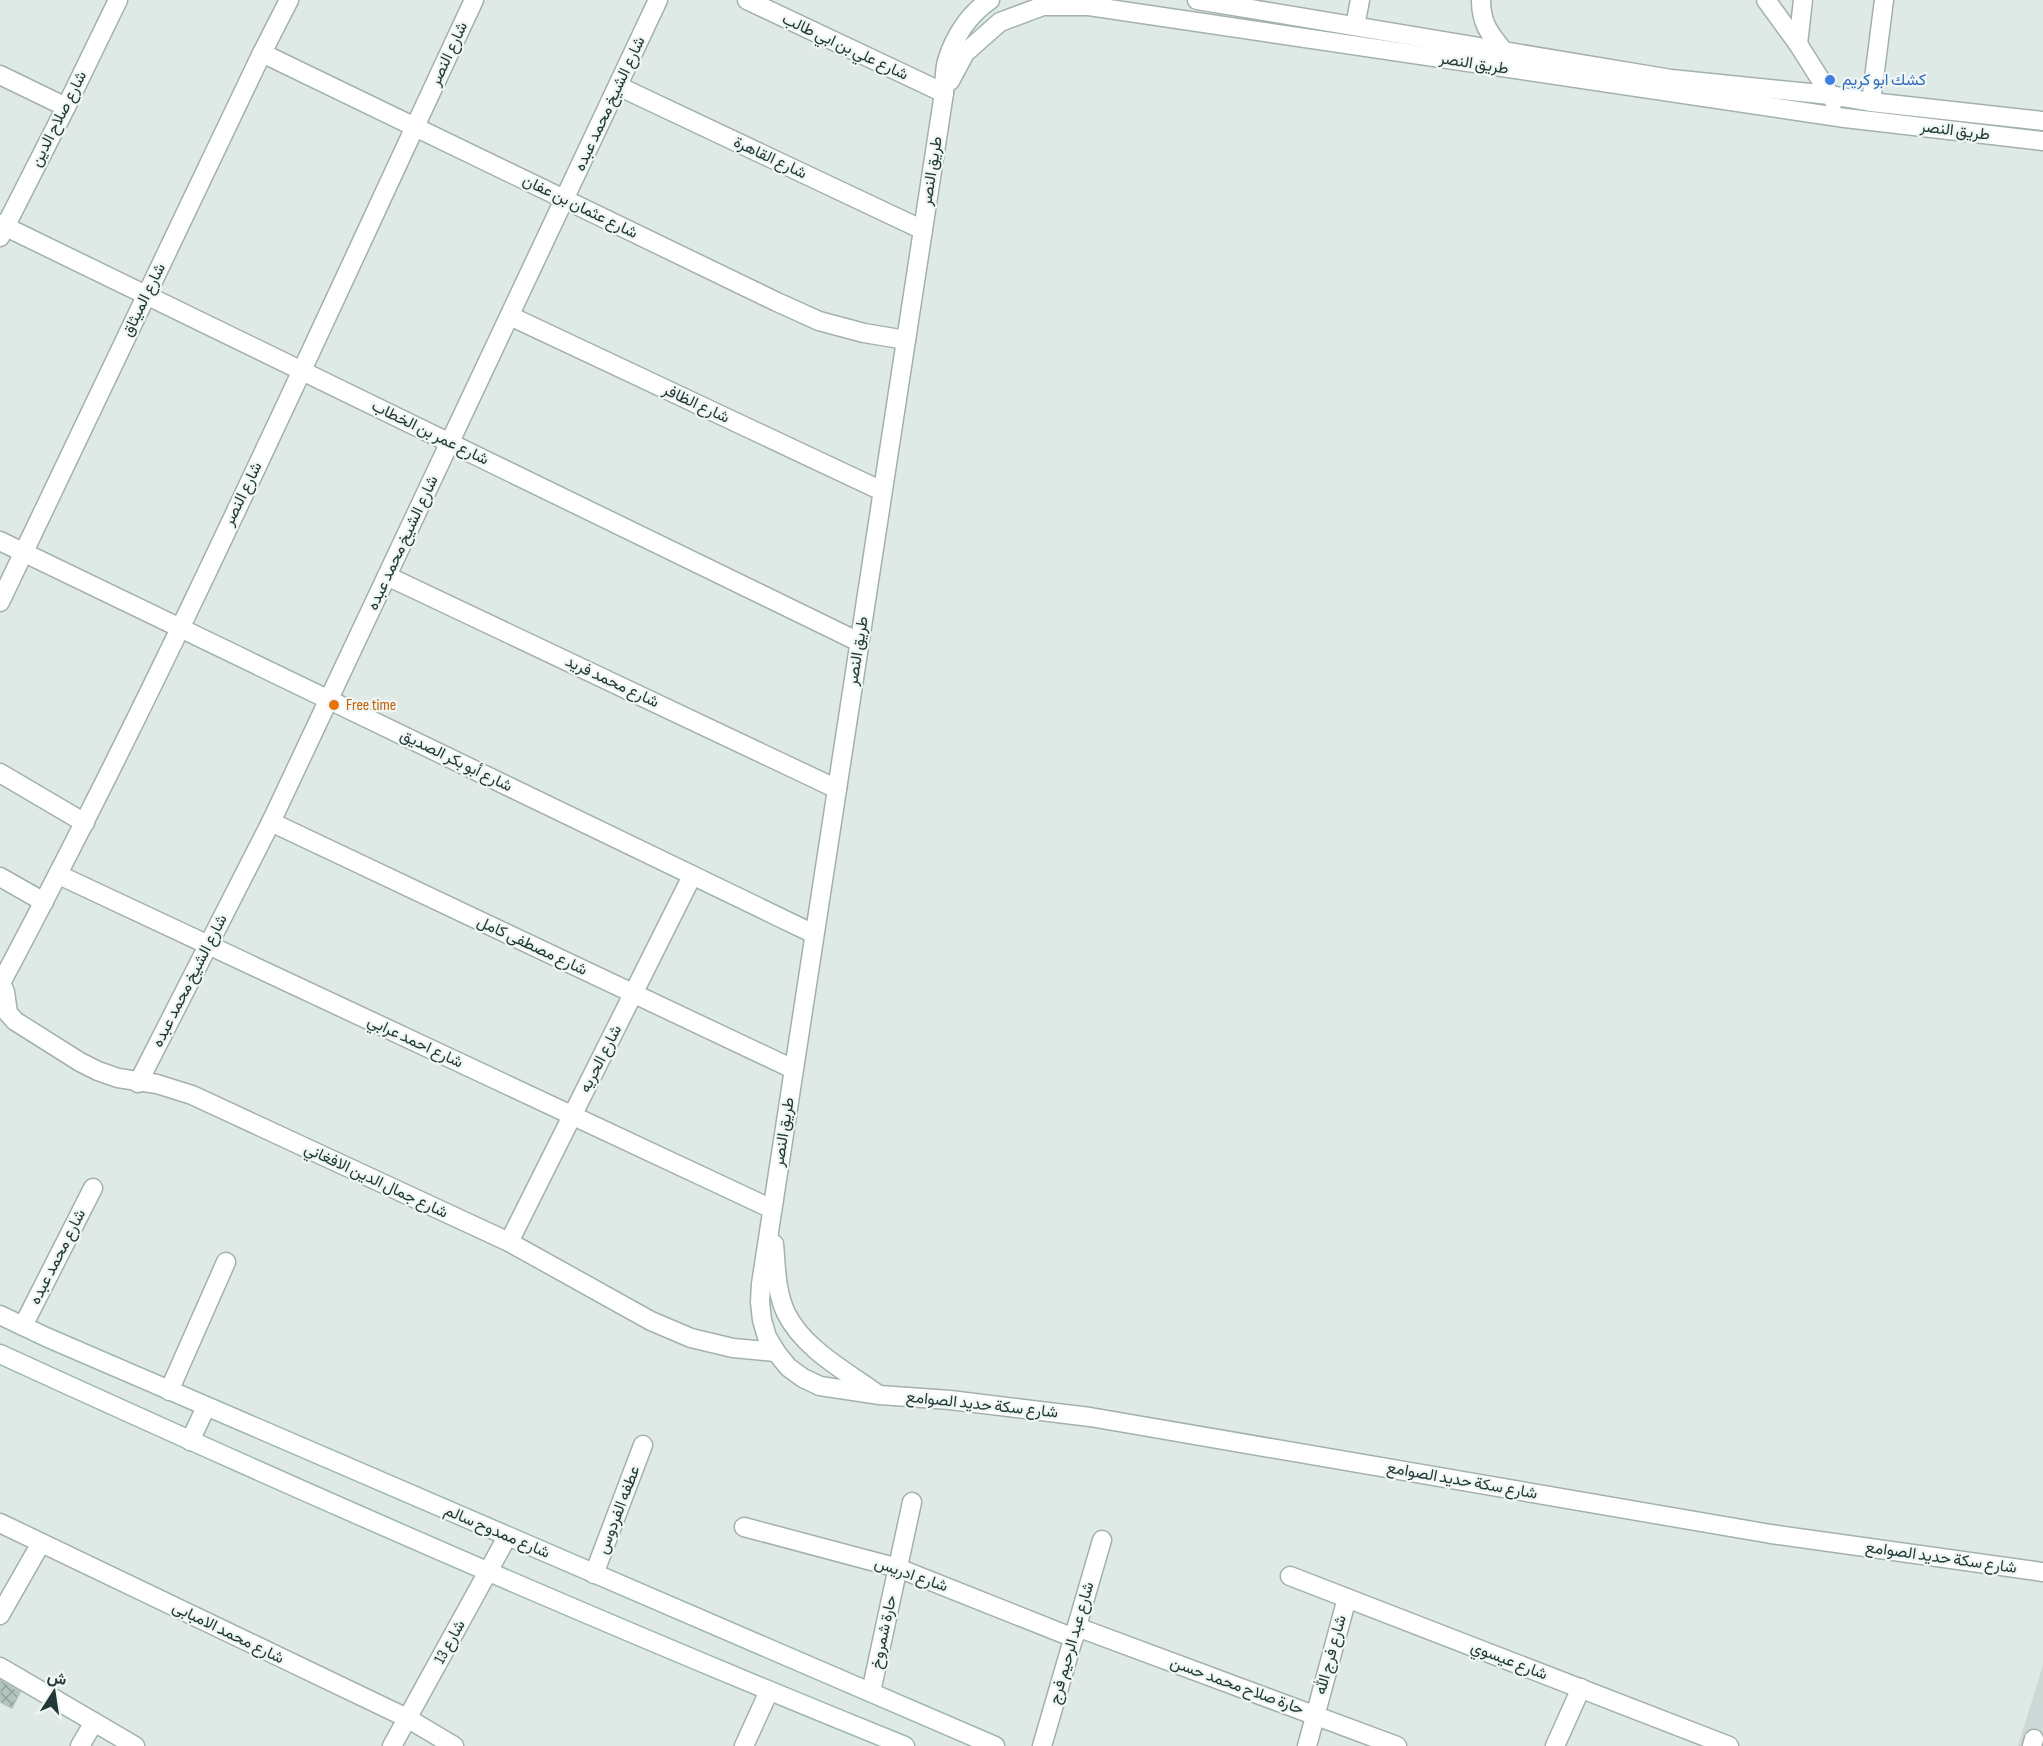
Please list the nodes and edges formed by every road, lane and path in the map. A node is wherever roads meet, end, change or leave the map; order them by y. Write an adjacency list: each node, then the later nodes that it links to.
1 (118, 0): 23 (street, شارع صلاح الدين)
2 (289, 0): 17 (street, شارع الميثاق)
3 (474, 0): 26 (street, شارع النصر)
4 (658, 0): 19 (street, شارع الشيخ محمد عبده)
5 (747, 0): 20 (street, شارع علي بن ابي طالب)
6 (990, 0): 20 (street, طريق النصر)
7 (1198, 0): 13 (street, طريق النصر)
8 (1360, 0): 14 (street)
9 (1481, 0): 16 (street)
10 (1766, 0): 15 (street)
11 (1803, 0): 15 (street)
12 (1884, 0): 22 (street)
13 (1281, 7): 14 (street, طريق النصر)
14 (1355, 26): 16 (street, طريق النصر)
15 (1798, 44): 21 (street)
16 (1503, 50): 21 (street, طريق النصر)
17 (262, 53): 26 (street, شارع عثمان بن عفان); 31 (street, شارع الميثاق)
18 (0, 75): 23 (street)
19 (618, 86): 28 (street, شارع الشيخ محمد عبده); 30 (street, شارع القاهرة)
20 (944, 93): 24 (street, طريق النصر); 30 (street, طريق النصر)
21 (1830, 95): 22 (street, طريق النصر); 24 (street)
22 (1871, 102): 25 (street, طريق النصر)
23 (66, 107): 29 (street, شارع صلاح الدين)
24 (1845, 118): 27 (street, طريق النصر)
25 (2043, 121)
26 (414, 127): 28 (street, شارع عثمان بن عفان); 34 (street, شارع النصر)
27 (2043, 141)
28 (564, 200): 32 (street, شارع الشيخ محمد عبده); 33 (street, شارع عثمان بن عفان)
29 (2, 229): 31 (street, شارع عمر بن الخطاب)
30 (923, 230): 33 (street, طريق النصر)
31 (146, 295): 34 (street, شارع عمر بن الخطاب); 38 (street, شارع الميثاق)
32 (510, 316): 35 (street, شارع الشيخ محمد عبده); 36 (street, شارع الظافر)
33 (906, 340): 36 (street, طريق النصر)
34 (302, 371): 35 (street, شارع عمر بن الخطاب); 41 (street, شارع النصر)
35 (450, 443): 39 (street, شارع الشيخ محمد عبده); 42 (street, شارع عمر بن الخطاب)
36 (882, 491): 42 (street, طريق النصر)
37 (0, 542): 38 (street, شارع أبو بكر الصديق)
38 (23, 553): 40 (street, شارع الميثاق); 41 (street, شارع أبو بكر الصديق)
39 (387, 576): 43 (street, شارع الشيخ محمد عبده); 45 (street, شارع محمد فريد)
40 (0, 602)
41 (179, 628): 43 (street, شارع أبو بكر الصديق); 47 (street, شارع النصر)
42 (859, 642): 45 (street, طريق النصر)
43 (329, 700): 46 (street, شارع الشيخ محمد عبده); 49 (street, شارع أبو بكر الصديق)
44 (0, 773): 47 (street)
45 (837, 789): 52 (street, طريق النصر)
46 (271, 822): 53 (street, شارع الشيخ محمد عبده); 55 (street, شارع مصطفى كامل)
47 (85, 823): 48 (street, شارع النصر)
48 (59, 874): 51 (street, شارع النصر); 53 (street, شارع احمد عرابي)
49 (692, 876): 52 (street, شارع أبو بكر الصديق); 55 (street, شارع الحريه)
50 (0, 877): 51 (street)
51 (44, 902): 54 (street, شارع النصر)
52 (814, 934): 56 (street, طريق النصر)
53 (209, 945): 57 (street, شارع الشيخ محمد عبده); 58 (street, شارع احمد عرابي)
54 (1, 982): 57 (street, شارع جمال الدين الافغاني)
55 (633, 994): 56 (street, شارع مصطفى كامل); 58 (street, شارع الحريه)
56 (793, 1069): 60 (street, طريق النصر)
57 (138, 1083): 61 (street, شارع جمال الدين الافغاني)
58 (573, 1116): 60 (street, شارع احمد عرابي); 61 (street, شارع الحريه)
59 (93, 1188): 64 (street, شارع محمد عبده)
60 (772, 1209): 65 (street, شارع سكة حديد الصوامع); 68 (street)
61 (509, 1242): 65 (street, شارع جمال الدين الافغاني)
62 (226, 1262): 67 (street)
63 (0, 1315): 64 (street, شارع ممدوح سالم)
64 (23, 1326): 67 (street, شارع ممدوح سالم)
65 (776, 1352): 68 (street, شارع سكة حديد الصوامع)
66 (0, 1354): 70 (street)
67 (170, 1391): 69 (street, شارع ممدوح سالم)
68 (880, 1395): 80 (street, شارع سكة حديد الصوامع)
69 (206, 1407): 70 (street); 75 (street, شارع ممدوح سالم)
70 (190, 1441): 79 (street)
71 (643, 1445): 81 (street, عطفه الفردوس)
72 (912, 1502): 78 (street, حارة شمروخ)
73 (0, 1522): 77 (street, شارع محمد الامبابى)
74 (744, 1527): 78 (street, شارع ادريس)
75 (507, 1537): 79 (street, شارع 13); 81 (street, شارع ممدوح سالم)
76 (1102, 1540): 85 (street, شارع عبد الرحيم فرج)
77 (41, 1543): 84 (street); 91 (street, شارع محمد الامبابى)
78 (898, 1568): 85 (street, شارع ادريس); 89 (street, حارة شمروخ)
79 (489, 1572): 88 (street); 91 (street, شارع 13)
80 (2043, 1572)
81 (594, 1574): 89 (street, شارع ممدوح سالم)
82 (1290, 1576): 83 (street, شارع عيسوي)
83 (1347, 1598): 87 (street, شارع عيسوي); 90 (street, شارع فرج الله)
84 (0, 1616)
85 (1075, 1632): 90 (street, حارة صلاح محمد حسن); 100 (street, شارع عبد الرحيم فرج)
86 (0, 1667): 92 (street)
87 (1581, 1688): 103 (street); 104 (street, شارع عيسوي)
88 (769, 1691): 97 (street); 98 (street)
89 (871, 1692): 99 (street, شارع ممدوح سالم)
90 (1315, 1715): 101 (street, شارع فرج الله); 102 (street, حارة صلاح محمد حسن)
91 (407, 1718): 95 (street, شارع 13); 96 (street, شارع محمد الامبابى)
92 (94, 1722): 93 (street); 94 (street)
93 (80, 1746)
94 (135, 1746)
95 (392, 1746)
96 (454, 1746)
97 (744, 1746)
98 (904, 1746)
99 (995, 1746)
100 (1042, 1746)
101 (1307, 1746)
102 (1396, 1746)
103 (1555, 1746)
104 (1729, 1746)

